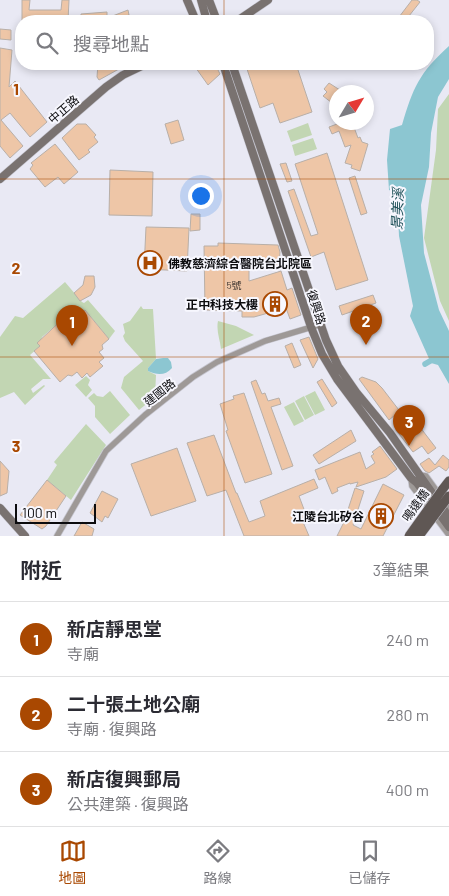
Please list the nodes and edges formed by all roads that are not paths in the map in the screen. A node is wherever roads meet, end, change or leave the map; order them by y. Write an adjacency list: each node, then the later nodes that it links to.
1 (187, 0): 5 (main road)
2 (200, 0): 6 (main road)
3 (210, 0): 7 (main road)
4 (268, 0): 8 (main road)
5 (193, 15)
6 (206, 15)
7 (215, 15)
8 (247, 15)
9 (133, 70): 12 (main road, 中正路)
10 (225, 70): 14 (main road, 復興路)
11 (234, 70): 13 (main road, 復興路)
12 (0, 179)
13 (322, 324): 14 (street, 建國路); 15 (main road, 復興路)
14 (311, 327): 16 (main road, 復興路); 24 (street, 建國路)
15 (420, 475): 20 (street); 21 (main road, 復興路)
16 (411, 478): 22 (main road, 復興路); 27 (street)
17 (449, 481): 18 (main road)
18 (446, 493): 25 (main road, 鳴遠橋, bridge); 26 (main road, 鳴遠橋, bridge)
19 (0, 508): 23 (main road)
20 (449, 508)
21 (449, 517)
22 (449, 527)
23 (24, 536)
24 (57, 536)
25 (408, 536)
26 (419, 536)
27 (449, 536)

